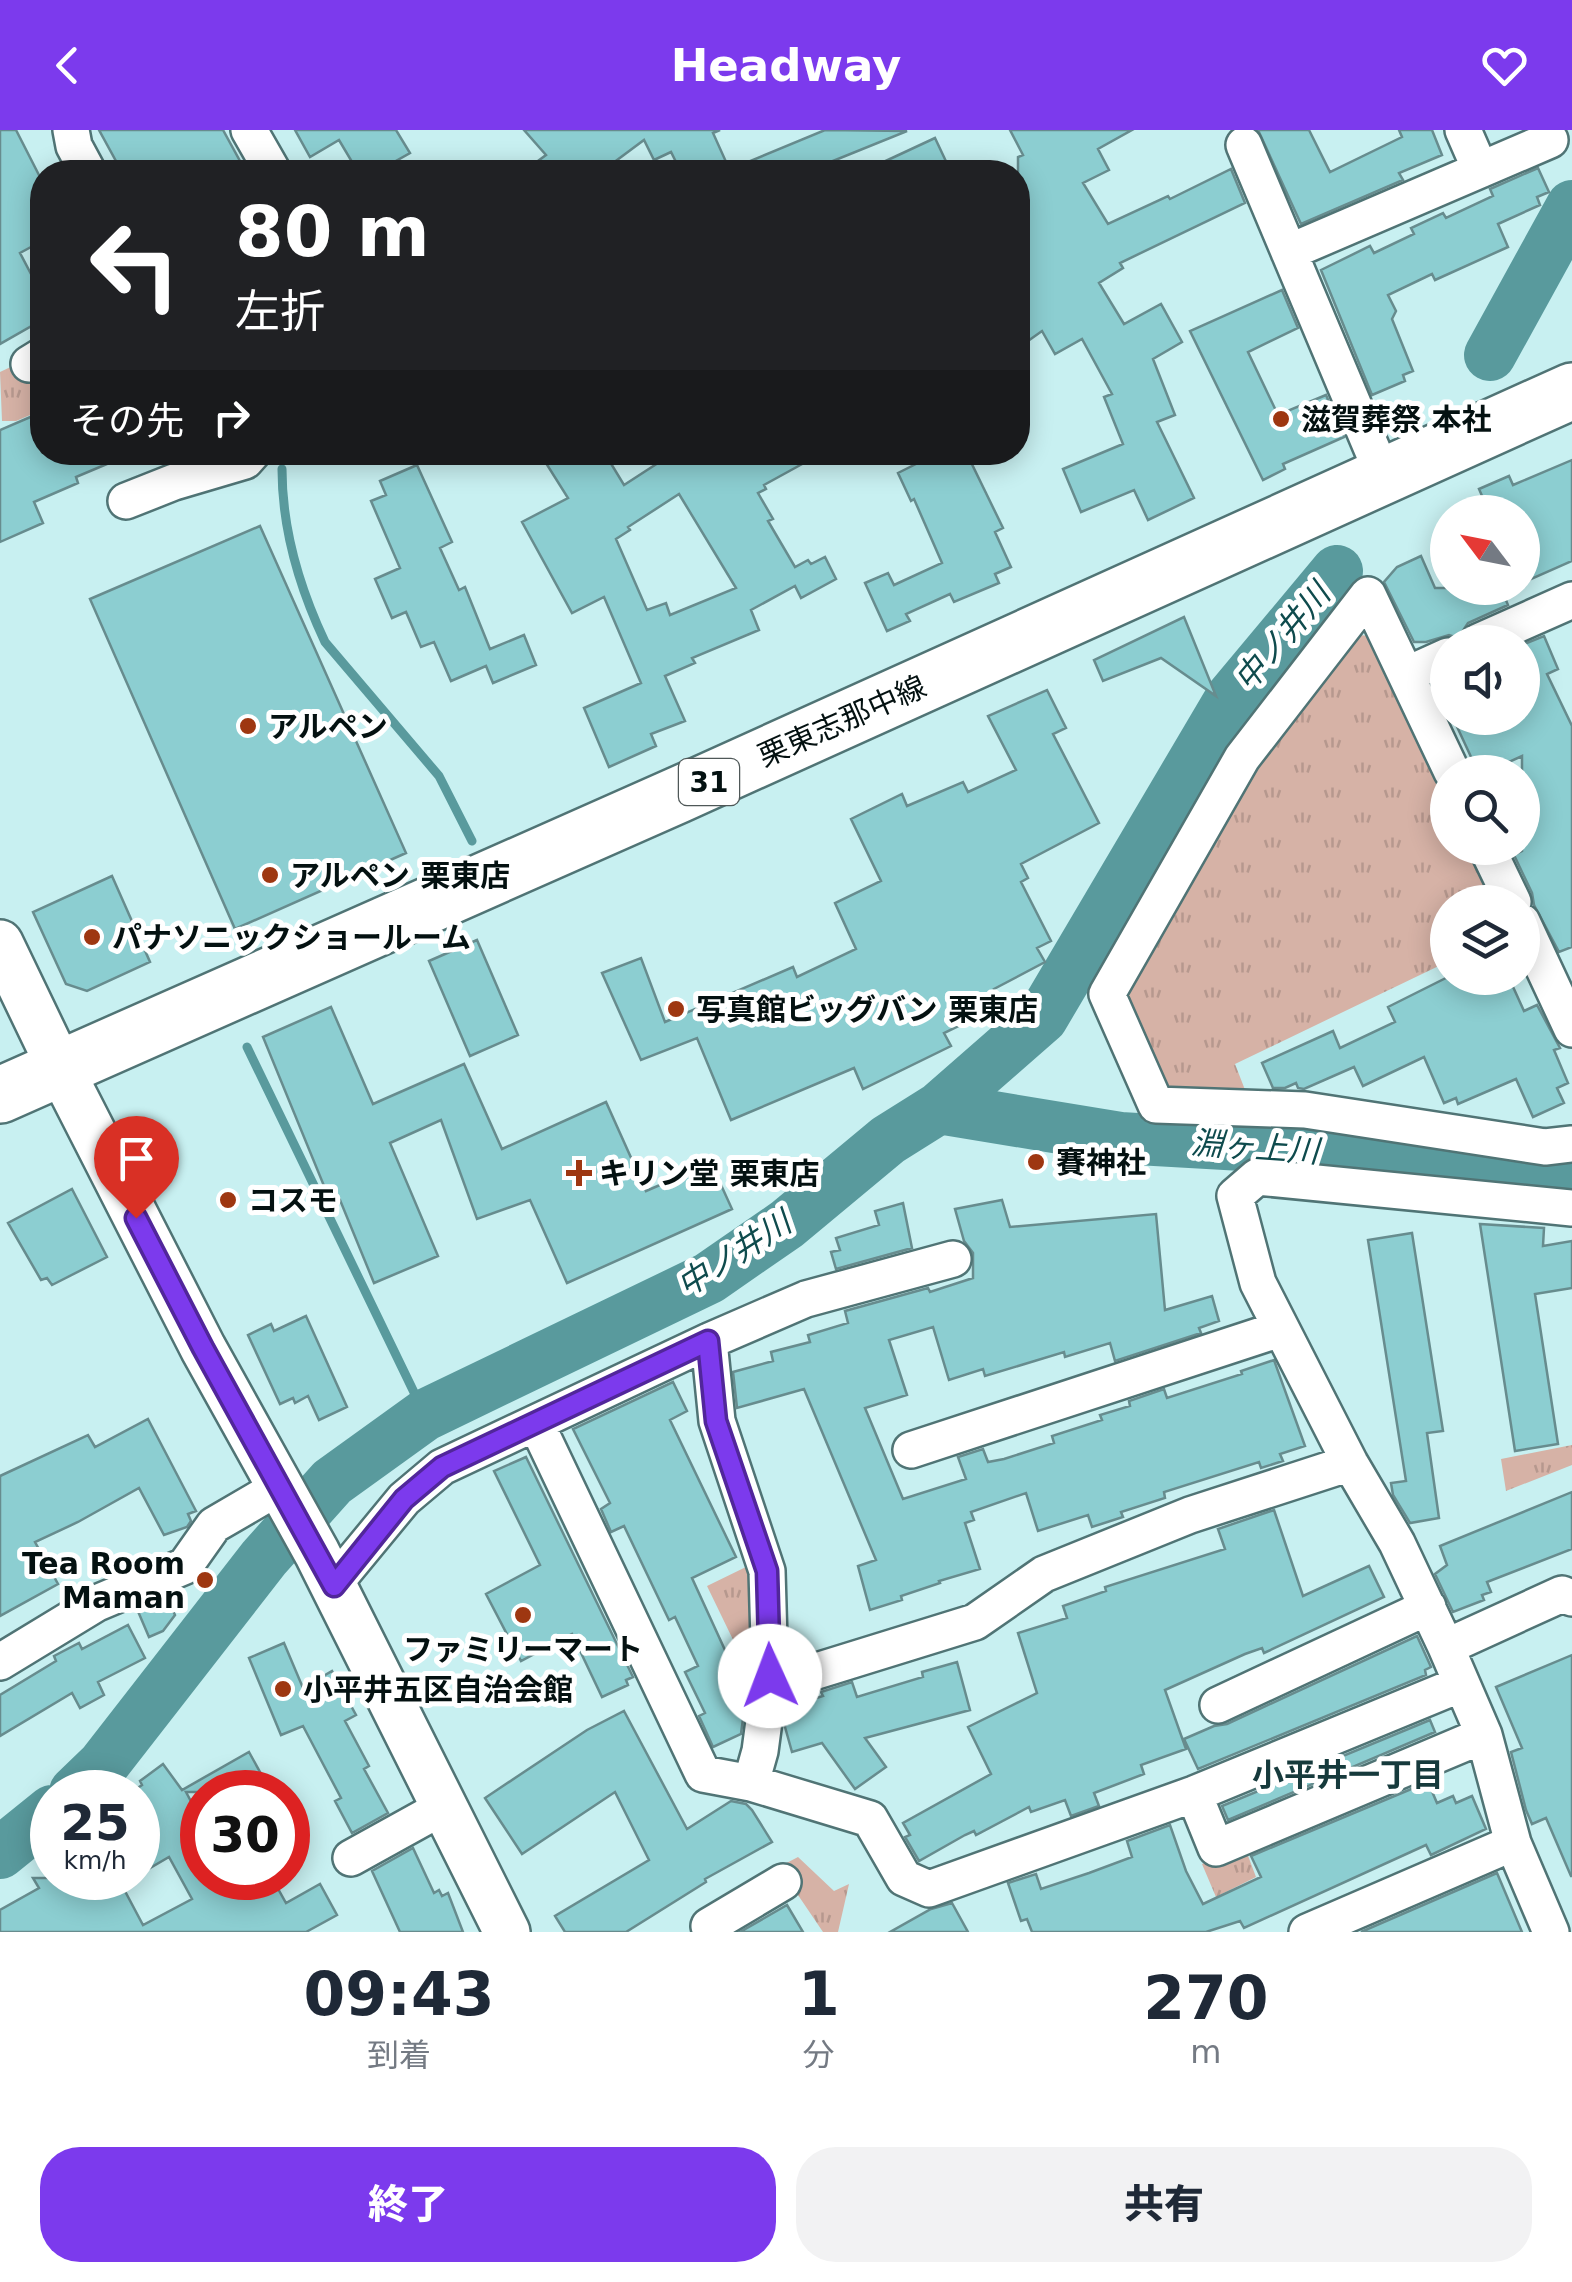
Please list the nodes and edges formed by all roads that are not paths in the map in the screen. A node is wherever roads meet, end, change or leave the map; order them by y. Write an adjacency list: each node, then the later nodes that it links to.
1 (72, 130): 6 (street)
2 (249, 130): 7 (street)
3 (1463, 130): 8 (street)
4 (1550, 140): 8 (street)
5 (1244, 145): 9 (street)
6 (82, 160)
7 (266, 160)
8 (1480, 169): 9 (street)
9 (1289, 252): 12 (street)
10 (1572, 391): 12 (main road, 栗東志那中線 / 31)
11 (231, 465): 13 (street)
12 (1384, 476): 23 (main road, 栗東志那中線 / 31)
13 (126, 501)
14 (1568, 612): 15 (street)
15 (1529, 625)
16 (1430, 664): 17 (street)
17 (1406, 675): 18 (street); 25 (street)
18 (1444, 755)
19 (0, 943): 23 (street)
20 (1540, 950): 21 (street)
21 (1564, 988): 22 (street)
22 (1572, 1029)
23 (60, 1068): 24 (main road, 栗東志那中線 / 31); 33 (street)
24 (0, 1096)
25 (1572, 1144)
26 (1572, 1208): 28 (street)
27 (953, 1260): 29 (street)
28 (1280, 1329): 31 (street); 32 (street)
29 (708, 1341): 30 (street); 39 (street)
30 (536, 1423): 34 (street); 43 (street)
31 (911, 1450)
32 (1350, 1463): 36 (street); 39 (street)
33 (283, 1489): 34 (street); 38 (street)
34 (325, 1569): 45 (street)
35 (1572, 1598): 37 (street)
36 (1428, 1607): 37 (street); 41 (street)
37 (1446, 1647): 40 (street)
38 (0, 1662)
39 (770, 1676): 43 (street)
40 (1461, 1684): 42 (street); 44 (street)
41 (1218, 1705)
42 (1484, 1735): 44 (street); 46 (street)
43 (751, 1783): 44 (street)
44 (1194, 1794)
45 (445, 1806): 47 (street); 50 (street)
46 (1514, 1843): 51 (street); 52 (street)
47 (351, 1858)
48 (784, 1882): 49 (street)
49 (706, 1930)
50 (507, 1932)
51 (1307, 1932)
52 (1551, 1932)

